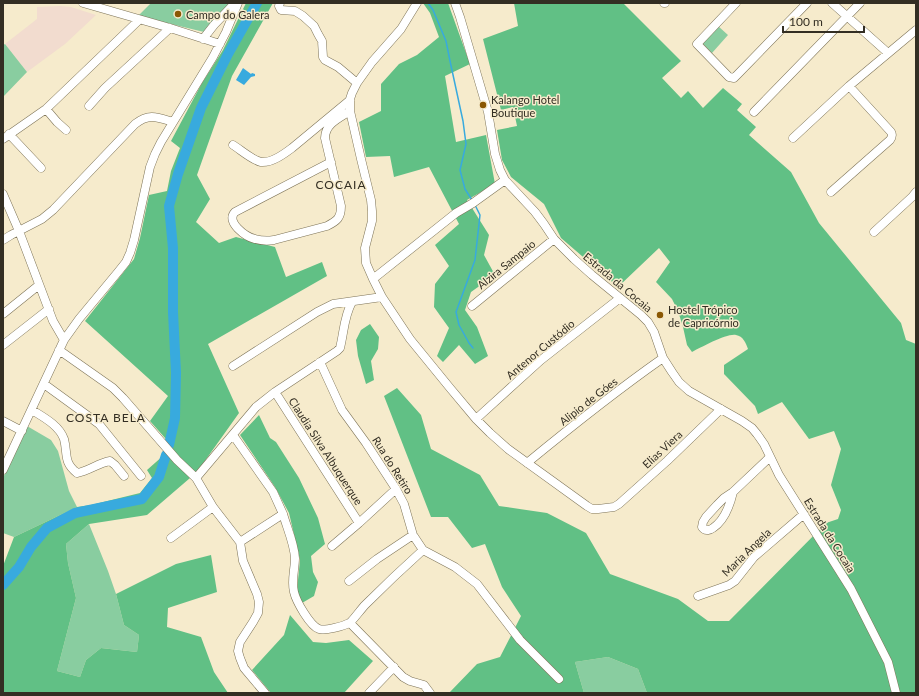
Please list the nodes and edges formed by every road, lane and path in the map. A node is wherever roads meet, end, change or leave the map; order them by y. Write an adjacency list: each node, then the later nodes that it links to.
1 (83, 3): 12 (street)
2 (235, 3): 15 (street)
3 (238, 3): 16 (street)
4 (280, 3): 18 (street)
5 (417, 3): 18 (street)
6 (455, 3): 32 (street, Estrada da Cocaia)
7 (736, 3): 8 (street)
8 (807, 3)
9 (832, 3): 11 (street)
10 (860, 3): 11 (street)
11 (847, 16): 17 (street); 24 (street)
12 (139, 20): 13 (street); 22 (street)
13 (170, 28): 15 (street); 21 (street)
14 (916, 30): 17 (street)
15 (203, 39): 16 (street)
16 (220, 44): 25 (street)
17 (888, 53): 19 (street)
18 (358, 83): 20 (street)
19 (849, 86): 28 (street); 33 (street)
20 (350, 100): 23 (street); 29 (street)
21 (89, 106)
22 (46, 109): 26 (street); 27 (street)
23 (350, 111): 30 (street); 40 (street)
24 (754, 112)
25 (173, 122): 36 (street); 48 (street)
26 (66, 130)
27 (6, 136): 31 (street)
28 (793, 138)
29 (233, 145)
30 (330, 162): 30 (street)
31 (40, 168)
32 (505, 180): 38 (street, Estrada da Cocaia); 40 (street)
33 (831, 192)
34 (916, 192): 37 (street)
35 (3, 194): 36 (street)
36 (19, 231): 39 (street); 41 (street)
37 (874, 232)
38 (554, 239): 43 (street, Estrada da Cocaia); 45 (street, Alzira Sampaio)
39 (3, 240)
40 (373, 279): 42 (street)
41 (39, 285): 46 (street); 47 (street)
42 (382, 297): 44 (street); 58 (street)
43 (620, 298): 51 (street, Estrada da Cocaia); 58 (street, Antenor Custódio)
44 (352, 302): 52 (street); 53 (street)
45 (472, 306)
46 (49, 309): 48 (street); 49 (street)
47 (3, 314)
48 (64, 340): 50 (street)
49 (3, 345)
50 (59, 350): 54 (street); 67 (street)
51 (663, 358): 57 (street, Estrada da Cocaia); 63 (street, Alipio de Góes)
52 (320, 362): 55 (street); 68 (street, Rua do Retiro)
53 (233, 366)
54 (44, 384): 56 (street); 66 (street)
55 (275, 392): 61 (street); 73 (street, Claudia Silva Albuquerque)
56 (32, 410): 60 (street); 65 (street)
57 (721, 410): 62 (street, Estrada da Cocaia); 63 (street)
58 (476, 419): 63 (street)
59 (3, 421): 60 (street)
60 (22, 431): 64 (street)
61 (233, 435): 67 (street); 71 (street)
62 (770, 457): 69 (street); 72 (street, Estrada da Cocaia)
63 (527, 463)
64 (3, 470)
65 (124, 476)
66 (141, 476)
67 (196, 478): 70 (street)
68 (396, 489): 73 (street); 74 (street, Rua do Retiro)
69 (734, 492): 69 (street)
70 (213, 507): 75 (street); 76 (street)
71 (283, 514): 76 (street); 81 (street)
72 (804, 514): 80 (street, Maria Angela); 87 (street, Estrada da Cocaia)
73 (359, 523): 77 (street)
74 (413, 535): 78 (street, Rua do Retiro); 79 (street)
75 (171, 538)
76 (240, 542): 84 (street)
77 (332, 546)
78 (423, 550): 81 (street); 83 (street, Rua do Retiro)
79 (349, 581)
80 (698, 596)
81 (350, 623): 82 (street)
82 (394, 667): 85 (street); 86 (street)
83 (559, 679)
84 (265, 693)
85 (369, 693)
86 (430, 693)
87 (896, 693)

